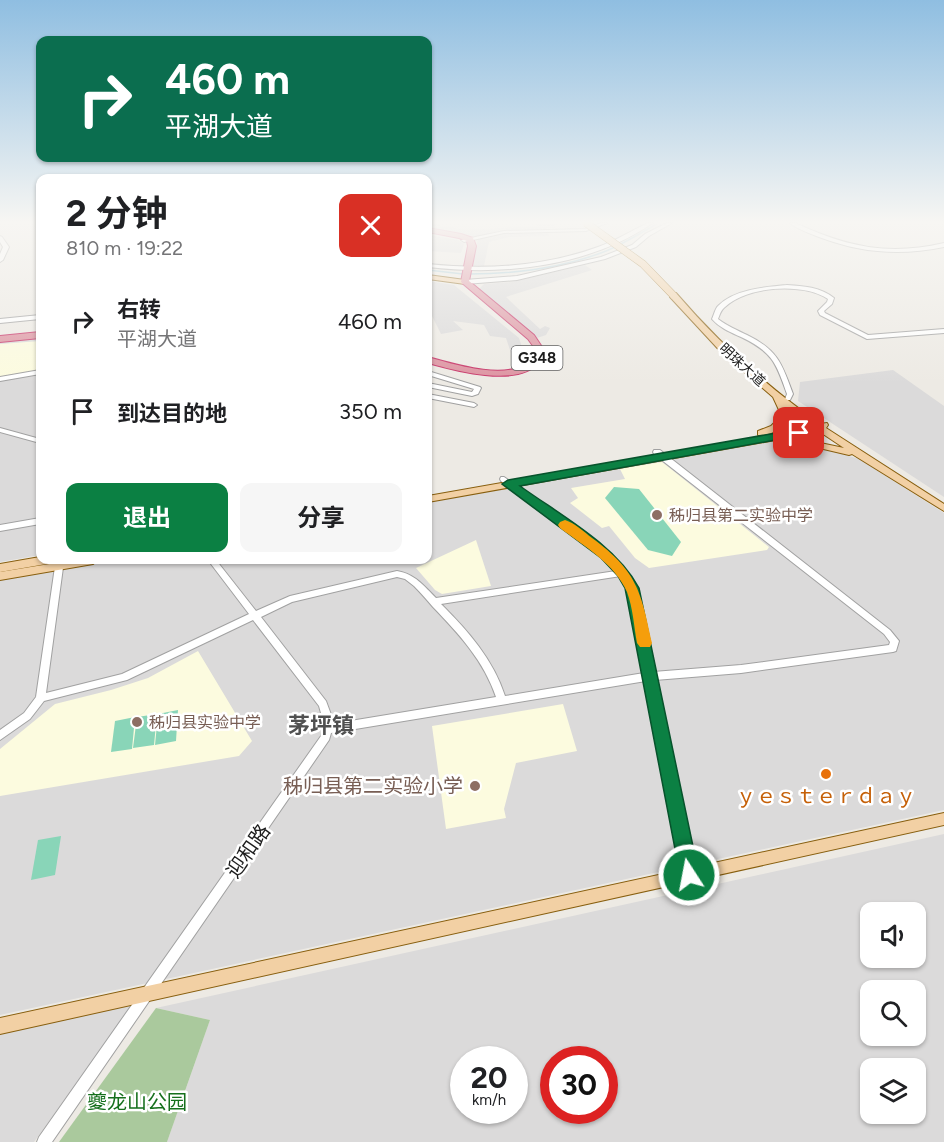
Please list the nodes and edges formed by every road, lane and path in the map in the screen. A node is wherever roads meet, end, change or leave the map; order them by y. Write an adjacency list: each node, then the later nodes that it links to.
1 (463, 276): 13 (highway, G348)
2 (464, 276): 14 (highway, G348)
3 (478, 276): 4 (street)
4 (522, 276)
5 (656, 276): 7 (main road, 明珠大道, bridge)
6 (659, 276): 7 (main road, 明珠大道, bridge)
7 (676, 295): 19 (main road, 明珠大道); 21 (main road, 明珠大道)
8 (36, 317): 9 (street)
9 (0, 321)
10 (944, 331): 21 (street)
11 (36, 335): 12 (highway)
12 (0, 339)
13 (432, 357)
14 (432, 361)
15 (36, 373): 17 (street)
16 (432, 374): 18 (street)
17 (0, 379)
18 (432, 386)
19 (768, 389): 23 (main road, 明珠大道); 25 (main road)
20 (432, 397): 22 (street)
21 (788, 399): 23 (main road, 明珠大道)
22 (474, 405)
23 (820, 426): 25 (main road); 28 (main road, 明珠大道); 32 (main road, 明珠大道)
24 (0, 430): 26 (street)
25 (752, 437): 27 (main road); 28 (main road)
26 (36, 440)
27 (660, 454): 29 (main road); 45 (street)
28 (860, 455): 33 (main road, 明珠大道)
29 (506, 482): 30 (main road); 31 (main road); 41 (street)
30 (432, 491)
31 (432, 498)
32 (944, 502)
33 (944, 508)
34 (36, 521): 35 (street)
35 (0, 528)
36 (36, 562): 40 (main road)
37 (54, 564): 42 (main road)
38 (59, 564): 46 (street)
39 (215, 564): 44 (street)
40 (0, 568)
41 (623, 573): 43 (street); 45 (street)
42 (0, 576)
43 (434, 602): 44 (street); 47 (street)
44 (255, 615): 46 (street); 48 (street)
45 (651, 676): 47 (street); 51 (street)
46 (41, 698): 49 (street)
47 (502, 700): 48 (street)
48 (328, 729): 52 (street, 迎和路)
49 (0, 736)
50 (944, 819): 51 (main road)
51 (689, 875): 52 (main road)
52 (148, 993): 53 (main road); 54 (street, 迎和路)
53 (0, 1026)
54 (44, 1142)

